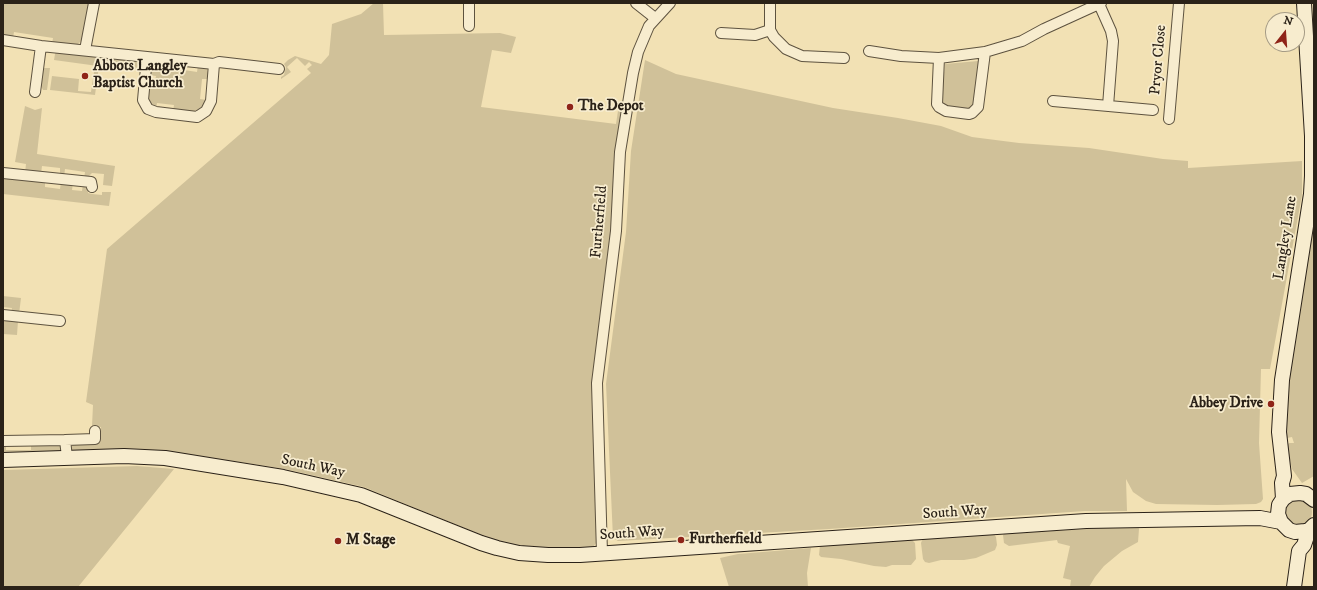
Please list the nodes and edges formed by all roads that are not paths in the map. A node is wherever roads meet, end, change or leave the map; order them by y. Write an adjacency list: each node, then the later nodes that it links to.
1 (94, 3): 16 (street)
2 (469, 3): 10 (street)
3 (636, 3): 9 (street)
4 (670, 3): 9 (street, Furtherfield)
5 (770, 3): 12 (street)
6 (1100, 3): 18 (street); 26 (street)
7 (1179, 3): 28 (street, Pryor Close)
8 (1304, 3): 11 (street, Langley Lane)
9 (655, 18): 46 (street, Furtherfield)
10 (469, 26)
11 (1310, 29): 38 (street, Langley Lane)
12 (770, 30): 13 (street); 20 (street)
13 (721, 33)
14 (3, 40): 15 (street)
15 (41, 46): 16 (street); 24 (street)
16 (85, 50): 19 (street)
17 (868, 51): 21 (street)
18 (985, 52): 21 (street); 21 (street)
19 (147, 57): 22 (street); 22 (street)
20 (844, 58)
21 (939, 58)
22 (214, 64): 23 (street)
23 (279, 69)
24 (35, 92)
25 (1053, 102): 26 (street)
26 (1108, 106): 27 (street)
27 (1153, 110)
28 (1169, 119)
29 (3, 173): 30 (street)
30 (92, 182)
31 (3, 315): 32 (street)
32 (60, 321)
33 (95, 431): 34 (street)
34 (65, 440): 35 (street); 36 (street)
35 (3, 441)
36 (67, 457): 37 (street, South Way); 46 (street, South Way)
37 (3, 460)
38 (1284, 476): 39 (street); 41 (street, Langley Lane)
39 (1300, 493): 40 (street); 41 (street)
40 (1314, 500)
41 (1281, 502): 42 (street); 43 (street, Langley Lane)
42 (1260, 518): 43 (street, South Way); 46 (street, South Way)
43 (1285, 526): 44 (street, South Way); 45 (street)
44 (1312, 527): 45 (street)
45 (1299, 552): 47 (street)
46 (602, 553)
47 (1294, 587)

